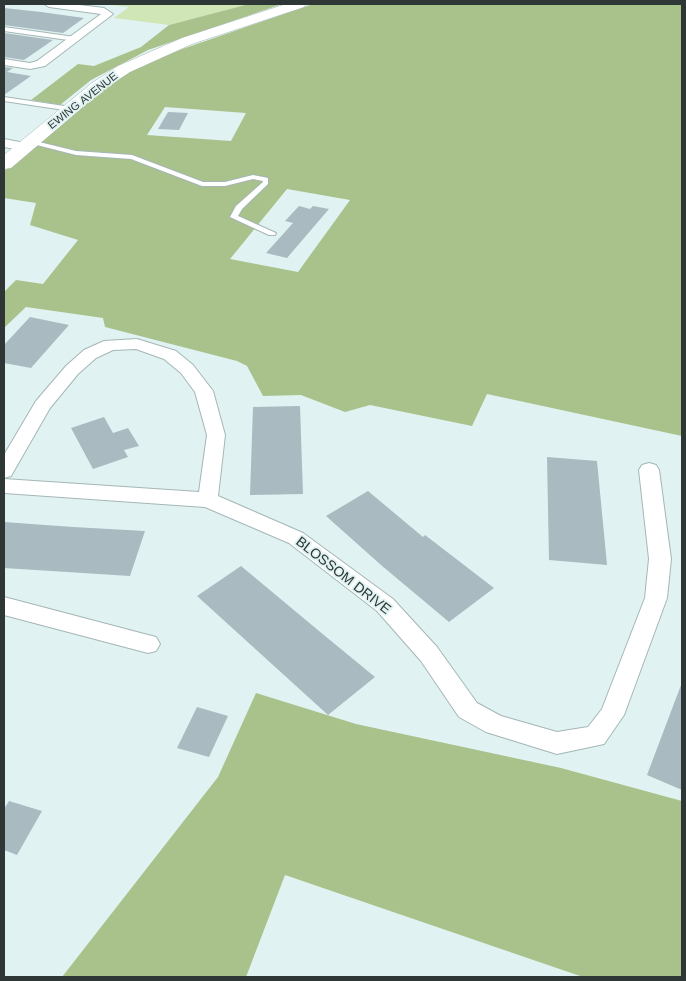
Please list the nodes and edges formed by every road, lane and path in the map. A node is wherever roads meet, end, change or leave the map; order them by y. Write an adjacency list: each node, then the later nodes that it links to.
1 (48, 4): 4 (street)
2 (298, 4): 7 (street, EWING AVENUE)
3 (4, 29): 4 (lane)
4 (75, 39): 5 (street)
5 (4, 62)
6 (4, 99): 7 (lane)
7 (71, 109): 9 (street, EWING AVENUE)
8 (4, 143): 9 (street)
9 (28, 144): 10 (street, EWING AVENUE); 11 (lane)
10 (4, 164)
11 (272, 233)
12 (649, 470): 15 (street, BLOSSOM DRIVE)
13 (4, 471): 15 (street)
14 (4, 486): 15 (street, BLOSSOM DRIVE)
15 (208, 500)
16 (4, 606): 17 (street)
17 (148, 644)

